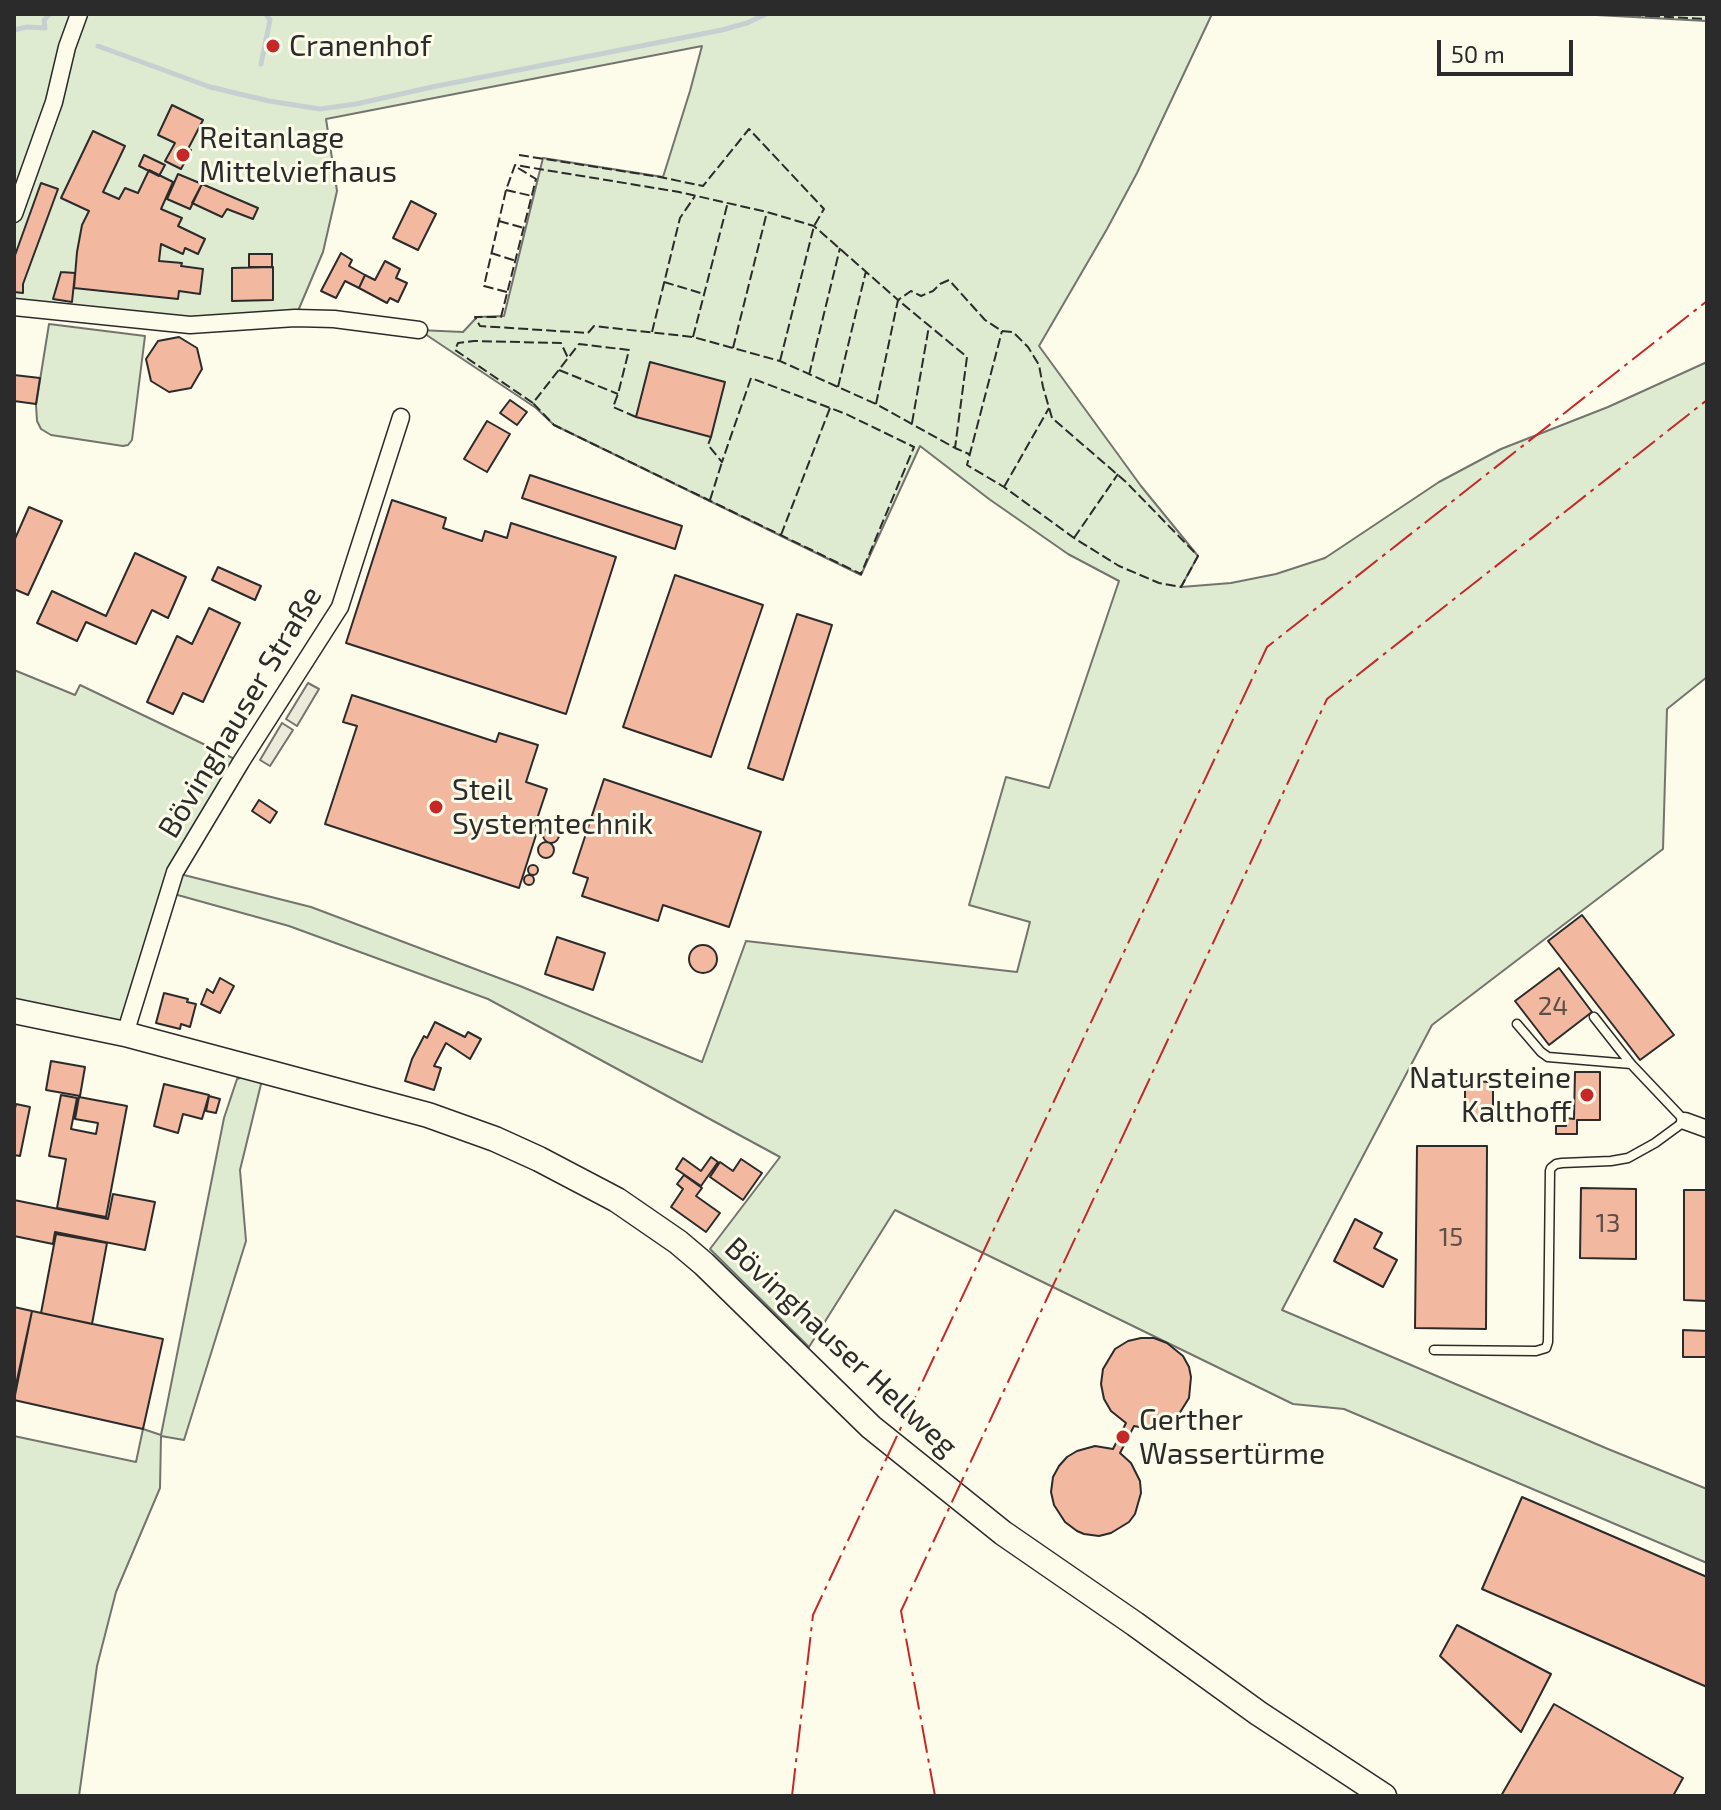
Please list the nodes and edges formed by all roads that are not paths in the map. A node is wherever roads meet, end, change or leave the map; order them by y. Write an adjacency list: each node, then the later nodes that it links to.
1 (79, 14): 2 (street)
2 (14, 214)
3 (14, 307): 4 (street)
4 (419, 330)
5 (401, 417): 9 (street, Bövinghauser Straße)
6 (14, 1011): 9 (street, Bövinghauser Hellweg)
7 (1594, 1017): 10 (lane)
8 (1517, 1024): 10 (lane)
9 (125, 1034): 14 (street, Bövinghauser Hellweg)
10 (1631, 1064): 11 (lane)
11 (1685, 1121): 12 (street); 13 (lane)
12 (1707, 1129)
13 (1434, 1350)
14 (1384, 1796)

